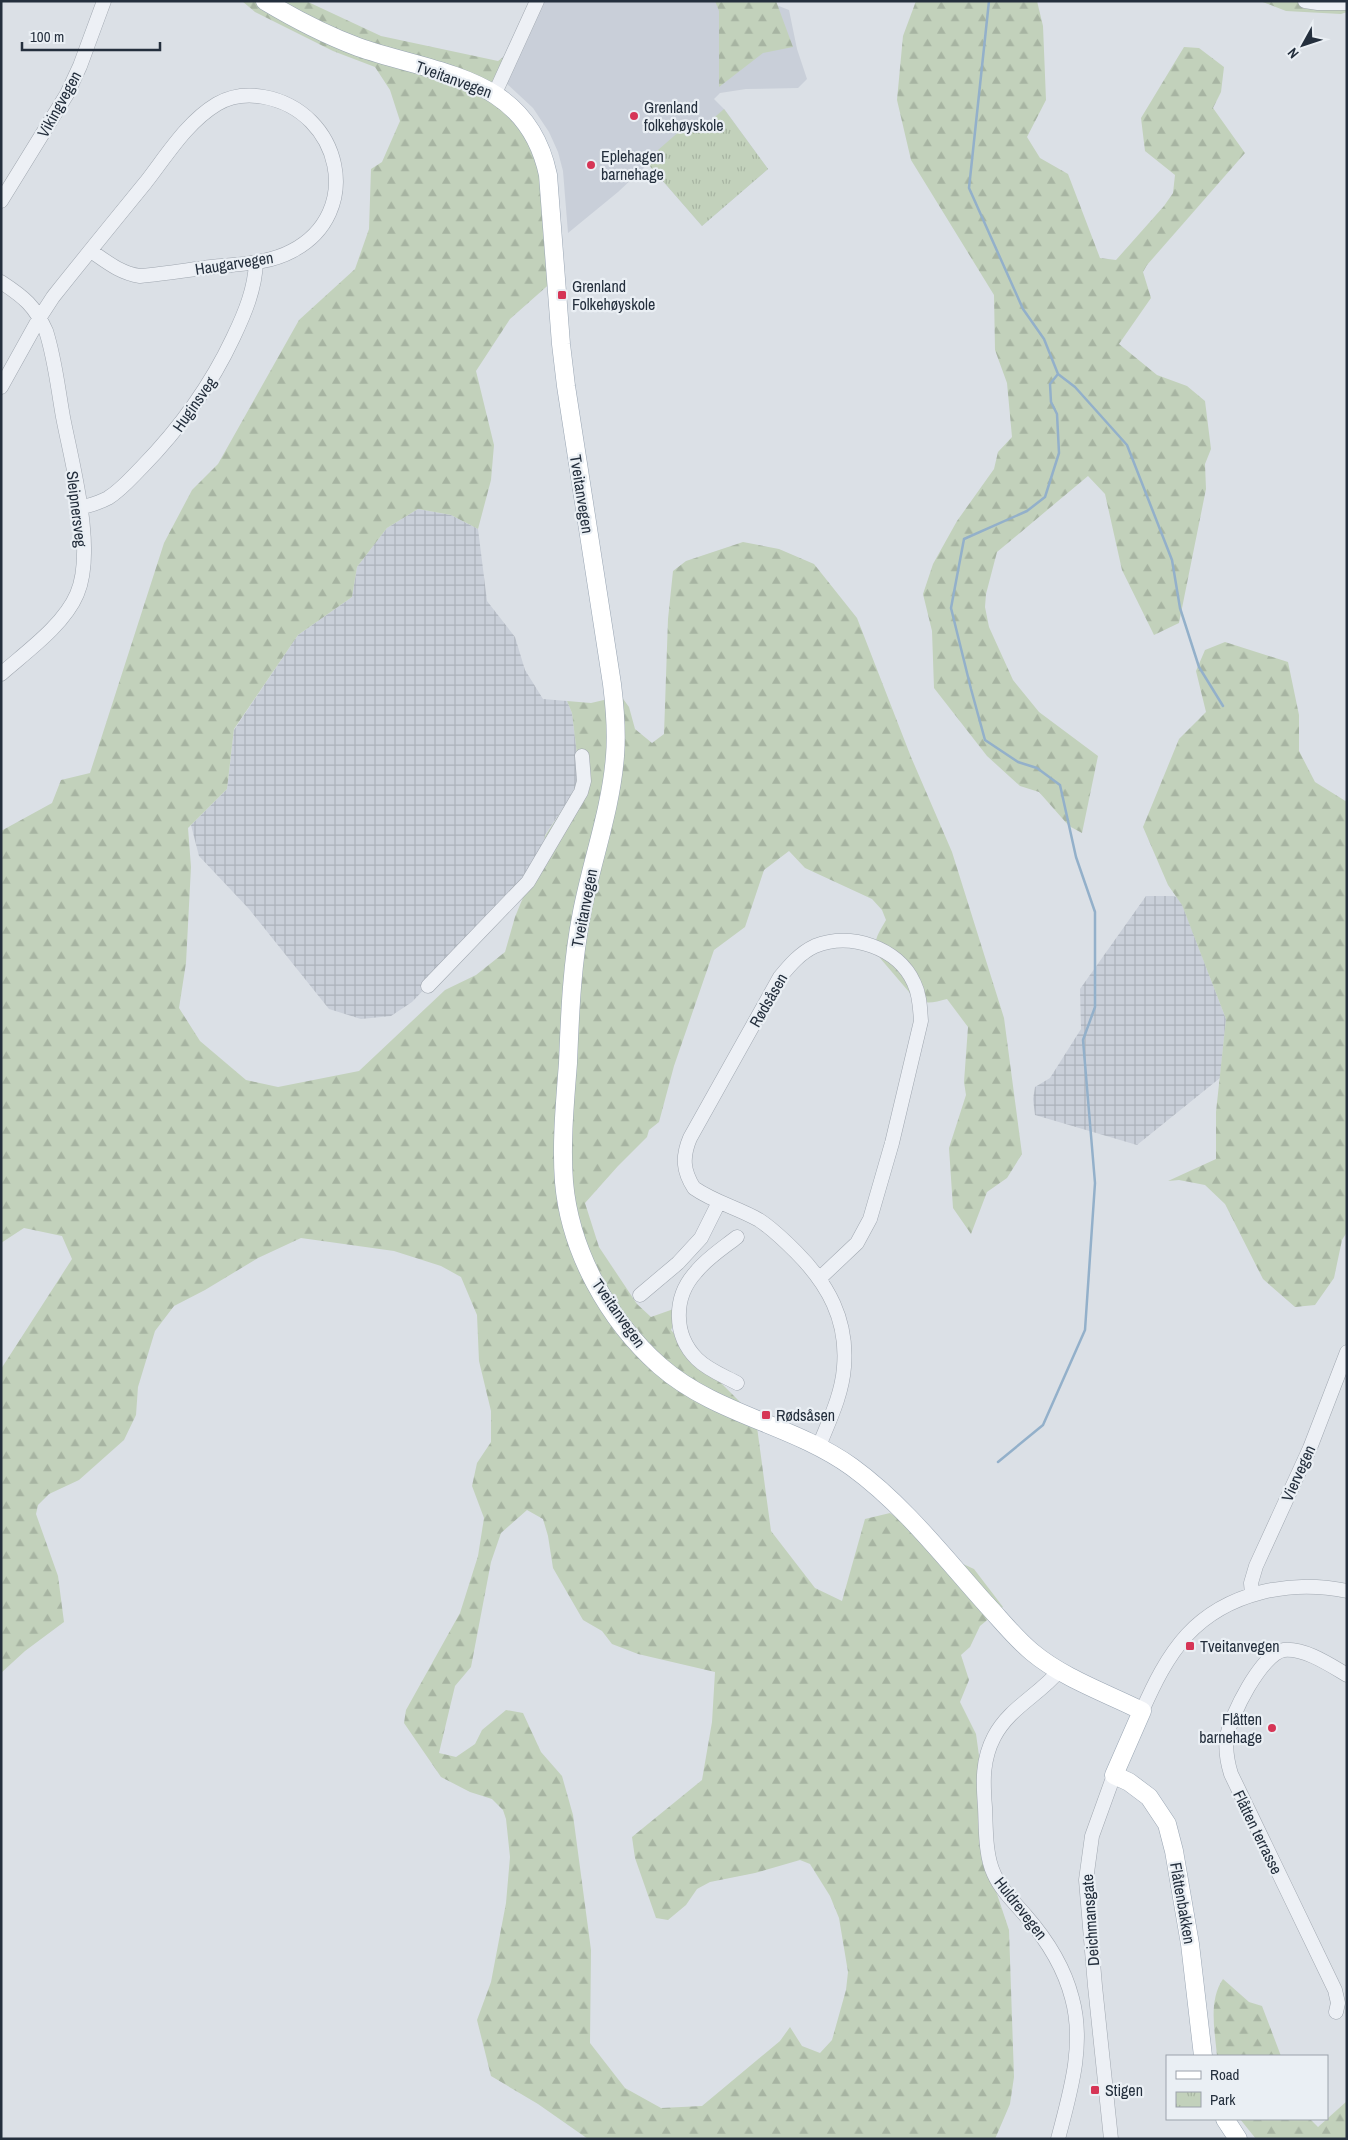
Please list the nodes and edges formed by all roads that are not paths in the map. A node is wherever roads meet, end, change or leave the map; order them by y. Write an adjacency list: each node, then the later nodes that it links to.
1 (104, 1): 7 (street, Vikingvegen)
2 (266, 1): 6 (main road, Tveitanvegen)
3 (537, 1): 6 (street)
4 (1305, 1): 5 (street)
5 (1347, 2)
6 (494, 93): 25 (main road, Tveitanvegen)
7 (1, 201)
8 (91, 251): 9 (street, Haugarvegen); 9 (street, Haugarvegen); 11 (street, Haugarvegen)
9 (256, 262): 13 (street, Huginsveg)
10 (1, 282): 11 (street, Sleipnersveg)
11 (40, 317): 12 (street, Haugarvegen); 13 (street, Sleipnersveg)
12 (1, 387)
13 (80, 508): 14 (street, Sleipnersveg)
14 (1, 674)
15 (582, 756): 16 (street)
16 (428, 986)
17 (719, 1202): 18 (street); 21 (street, Rødsåsen); 21 (street, Rødsåsen)
18 (708, 1224): 20 (street); 22 (street)
19 (737, 1237): 20 (street)
20 (703, 1264): 24 (street)
21 (820, 1278): 25 (street, Rødsåsen)
22 (640, 1295)
23 (1347, 1352): 27 (street, Viervegen)
24 (737, 1383)
25 (818, 1446): 28 (main road, Tveitanvegen)
26 (1347, 1591): 27 (street)
27 (1252, 1594): 30 (street)
28 (1059, 1671): 30 (main road, Tveitanvegen); 35 (street, Huldrevegen)
29 (1347, 1676): 32 (street, Flåtten terrasse)
30 (1142, 1711): 31 (main road, Deichmansgate)
31 (1114, 1775): 33 (main road, Flåttenbakken); 36 (street, Deichmansgate)
32 (1336, 2012)
33 (1203, 2055)
34 (1226, 2120): 37 (main road)
35 (1058, 2139)
36 (1110, 2139)
37 (1238, 2139)

